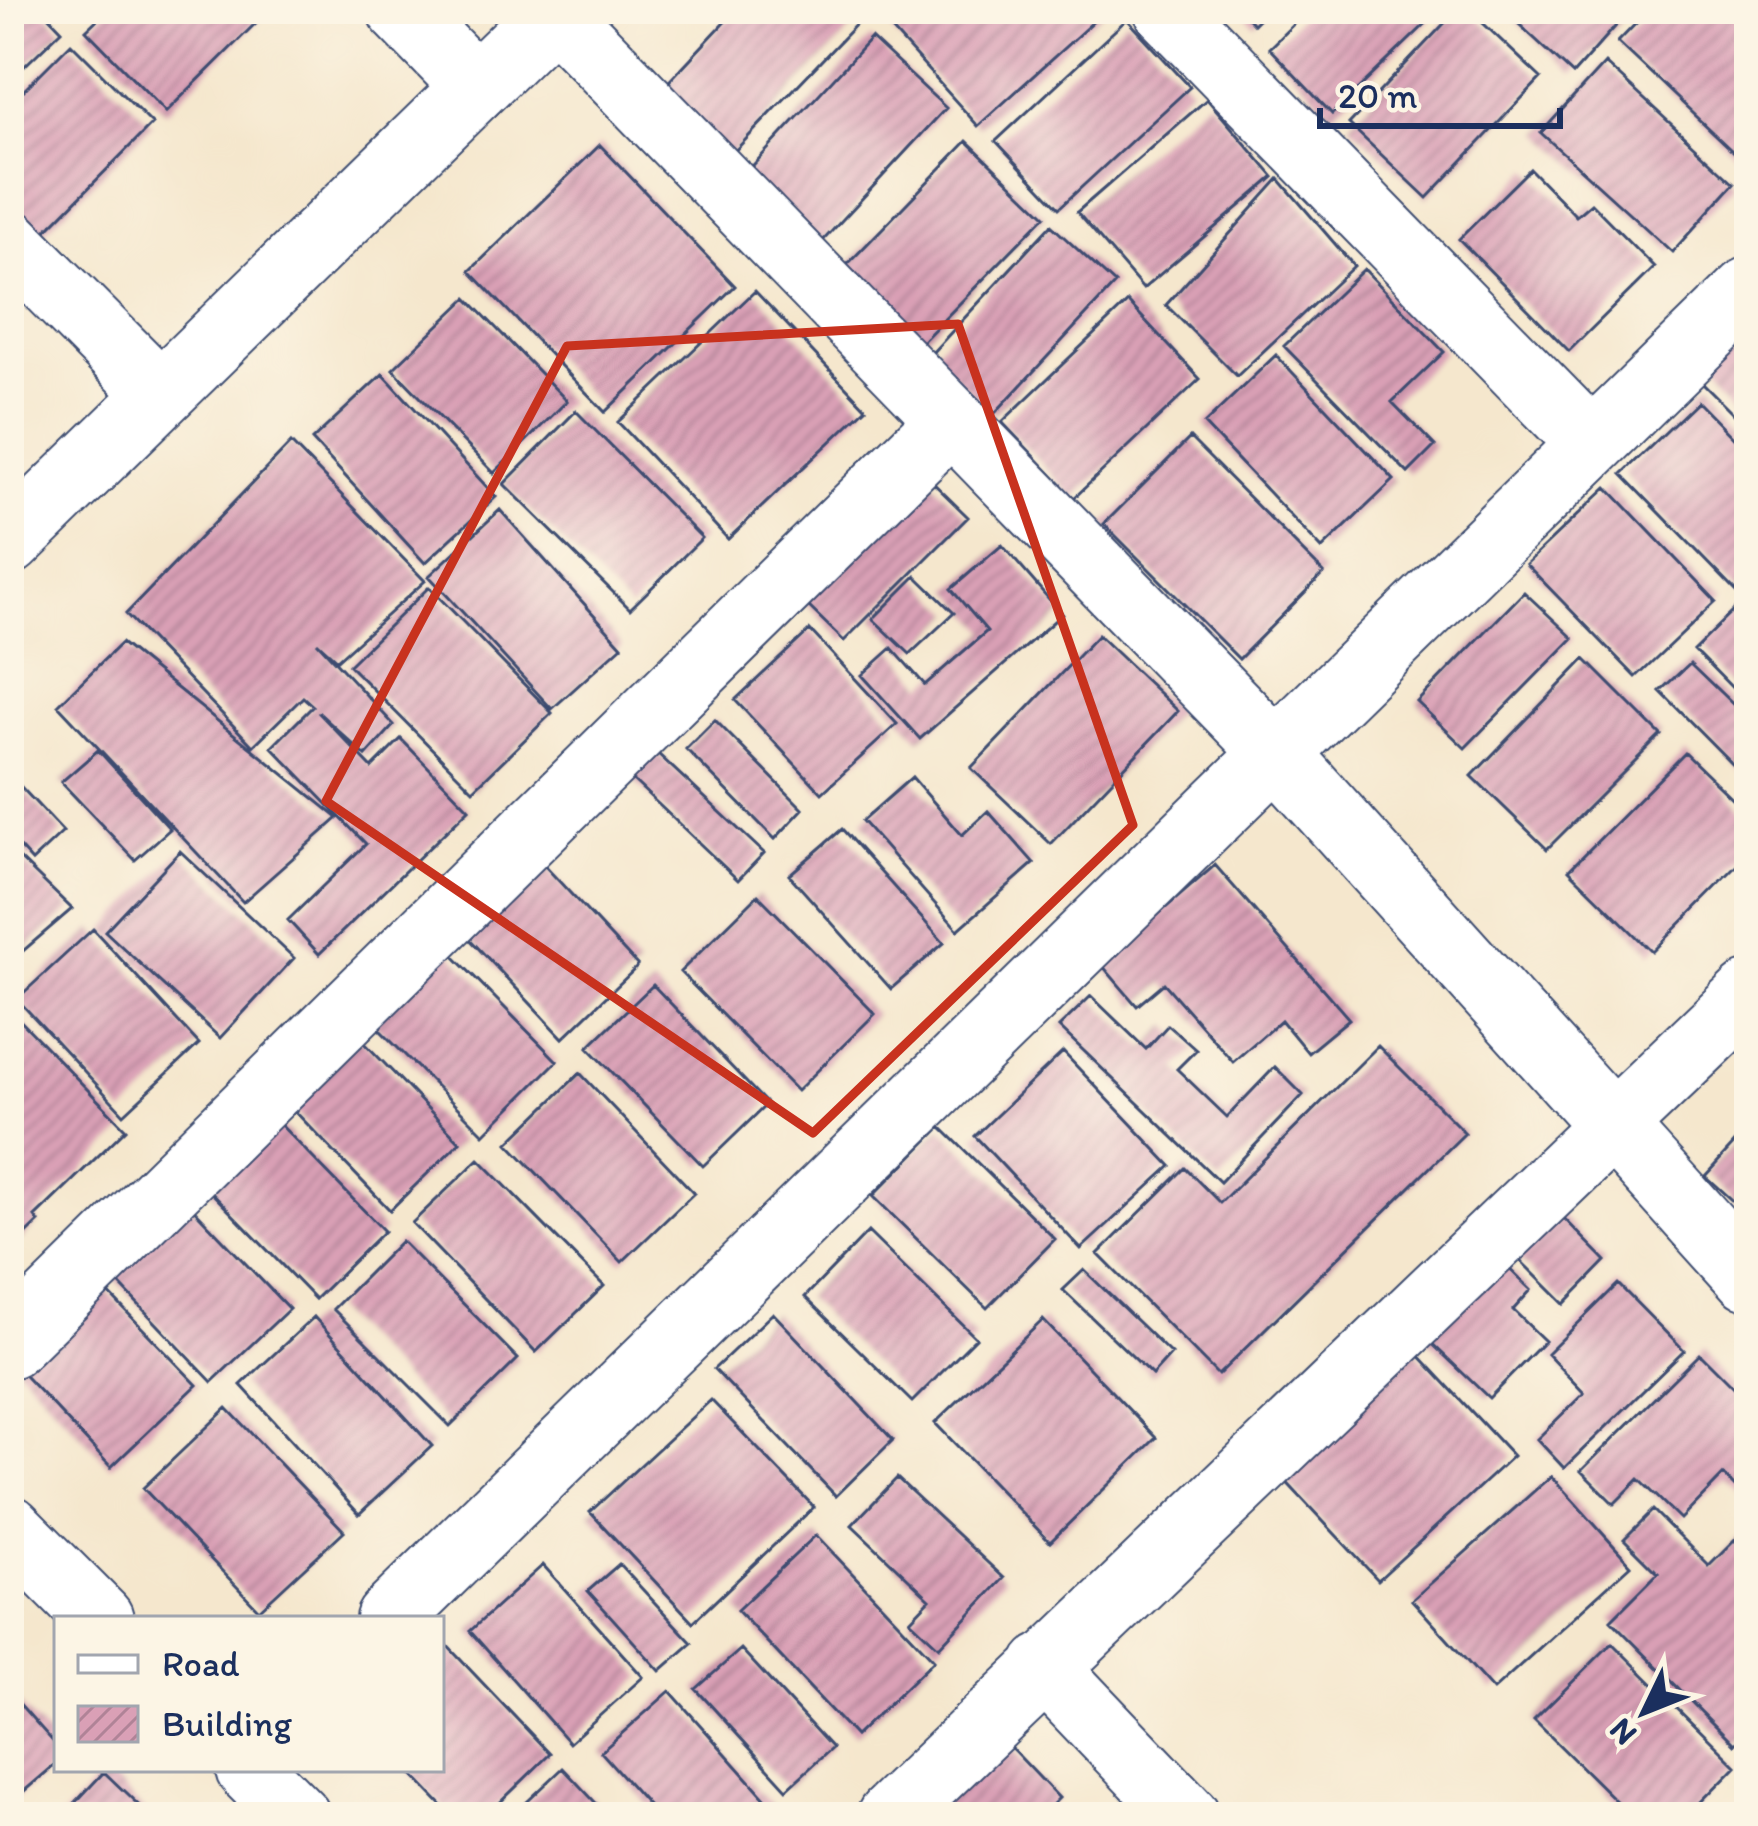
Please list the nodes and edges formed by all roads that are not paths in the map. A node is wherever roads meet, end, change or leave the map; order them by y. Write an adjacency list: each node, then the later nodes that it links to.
1 (400, 9): 4 (street)
2 (1167, 9): 9 (street)
3 (555, 10): 4 (street); 8 (street)
4 (476, 87): 7 (street)
5 (9, 242): 7 (street)
6 (1749, 291): 9 (street)
7 (160, 394): 10 (street)
8 (951, 420): 11 (street); 15 (street)
9 (1592, 444): 11 (street)
10 (9, 542)
11 (1277, 754): 13 (street); 18 (street)
12 (1749, 994): 13 (street)
13 (1612, 1127): 14 (street); 19 (street)
14 (1749, 1277)
15 (9, 1345)
16 (9, 1528): 17 (street)
17 (97, 1616)
18 (391, 1616)
19 (1044, 1667): 22 (street); 23 (street)
20 (252, 1772): 21 (street)
21 (297, 1817)
22 (890, 1817)
23 (1187, 1817)

